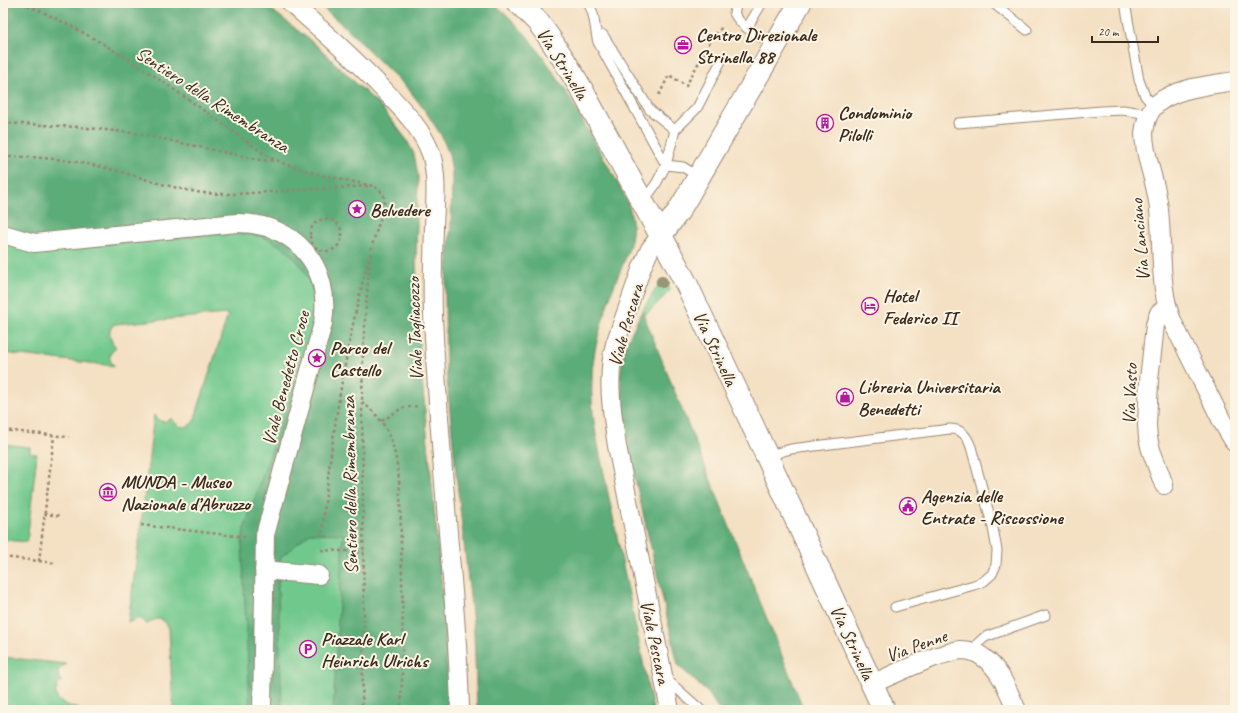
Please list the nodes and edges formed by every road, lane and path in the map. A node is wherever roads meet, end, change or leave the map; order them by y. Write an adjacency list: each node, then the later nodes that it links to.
1 (22, 3): 23 (path, Sentiero della Rimembranza)
2 (291, 3): 34 (street, Viale Tagliacozzo)
3 (519, 3): 27 (main road, Via Strinella)
4 (588, 3): 24 (lane)
5 (737, 3): 10 (lane)
6 (762, 3): 11 (lane)
7 (800, 3): 14 (main road, Viale Pescara)
8 (993, 3): 12 (lane)
9 (1125, 3): 18 (lane)
10 (734, 13): 11 (lane); 17 (path)
11 (747, 28): 14 (lane)
12 (1027, 30)
13 (603, 34): 21 (lane)
14 (776, 44): 25 (main road, Viale Pescara)
15 (721, 61): 21 (lane)
16 (1235, 80): 18 (street)
17 (657, 99)
18 (1152, 110): 19 (lane); 32 (street, Via Lanciano)
19 (958, 123)
20 (3, 124): 23 (path)
21 (675, 130): 24 (lane)
22 (3, 157): 26 (path)
23 (277, 161): 26 (path, Sentiero della Rimembranza)
24 (666, 165): 25 (lane); 27 (lane)
25 (699, 177): 29 (main road, Viale Pescara)
26 (373, 186): 31 (path, Sentiero della Rimembranza)
27 (643, 202): 29 (main road, Via Strinella)
28 (3, 234): 52 (street, Viale Benedetto Croce)
29 (661, 235): 40 (main road, Via Strinella); 57 (street, Viale Pescara)
30 (313, 246): 30 (path)
31 (371, 249): 33 (path, Sentiero della Rimembranza); 45 (path)
32 (1167, 308): 39 (street, Via Lanciano); 41 (street, Via Vasto)
33 (362, 402): 35 (path); 48 (path, Sentiero della Rimembranza)
34 (438, 403): 35 (path); 62 (street, Viale Tagliacozzo)
35 (382, 421): 61 (path)
36 (3, 430): 37 (path)
37 (54, 436): 38 (path); 42 (path)
38 (68, 438)
39 (1235, 443)
40 (767, 457): 54 (lane); 58 (main road, Via Strinella)
41 (1164, 485)
42 (44, 514): 43 (path); 50 (path)
43 (60, 516)
44 (141, 526): 46 (path)
45 (322, 533)
46 (243, 537)
47 (321, 550): 48 (path)
48 (364, 552): 60 (path, Sentiero della Rimembranza)
49 (3, 557): 50 (path)
50 (39, 561): 51 (path)
51 (54, 563)
52 (264, 570): 53 (street); 59 (street, Viale Benedetto Croce)
53 (319, 575)
54 (895, 607)
55 (1046, 615): 56 (lane)
56 (974, 652): 58 (street, Via Penne); 66 (street, Via Penne)
57 (664, 677): 63 (street, Viale Pescara); 64 (lane)
58 (872, 684): 65 (main road, Via Strinella)
59 (262, 710)
60 (362, 710)
61 (401, 710)
62 (460, 710)
63 (670, 710)
64 (701, 710)
65 (884, 710)
66 (1016, 710)

